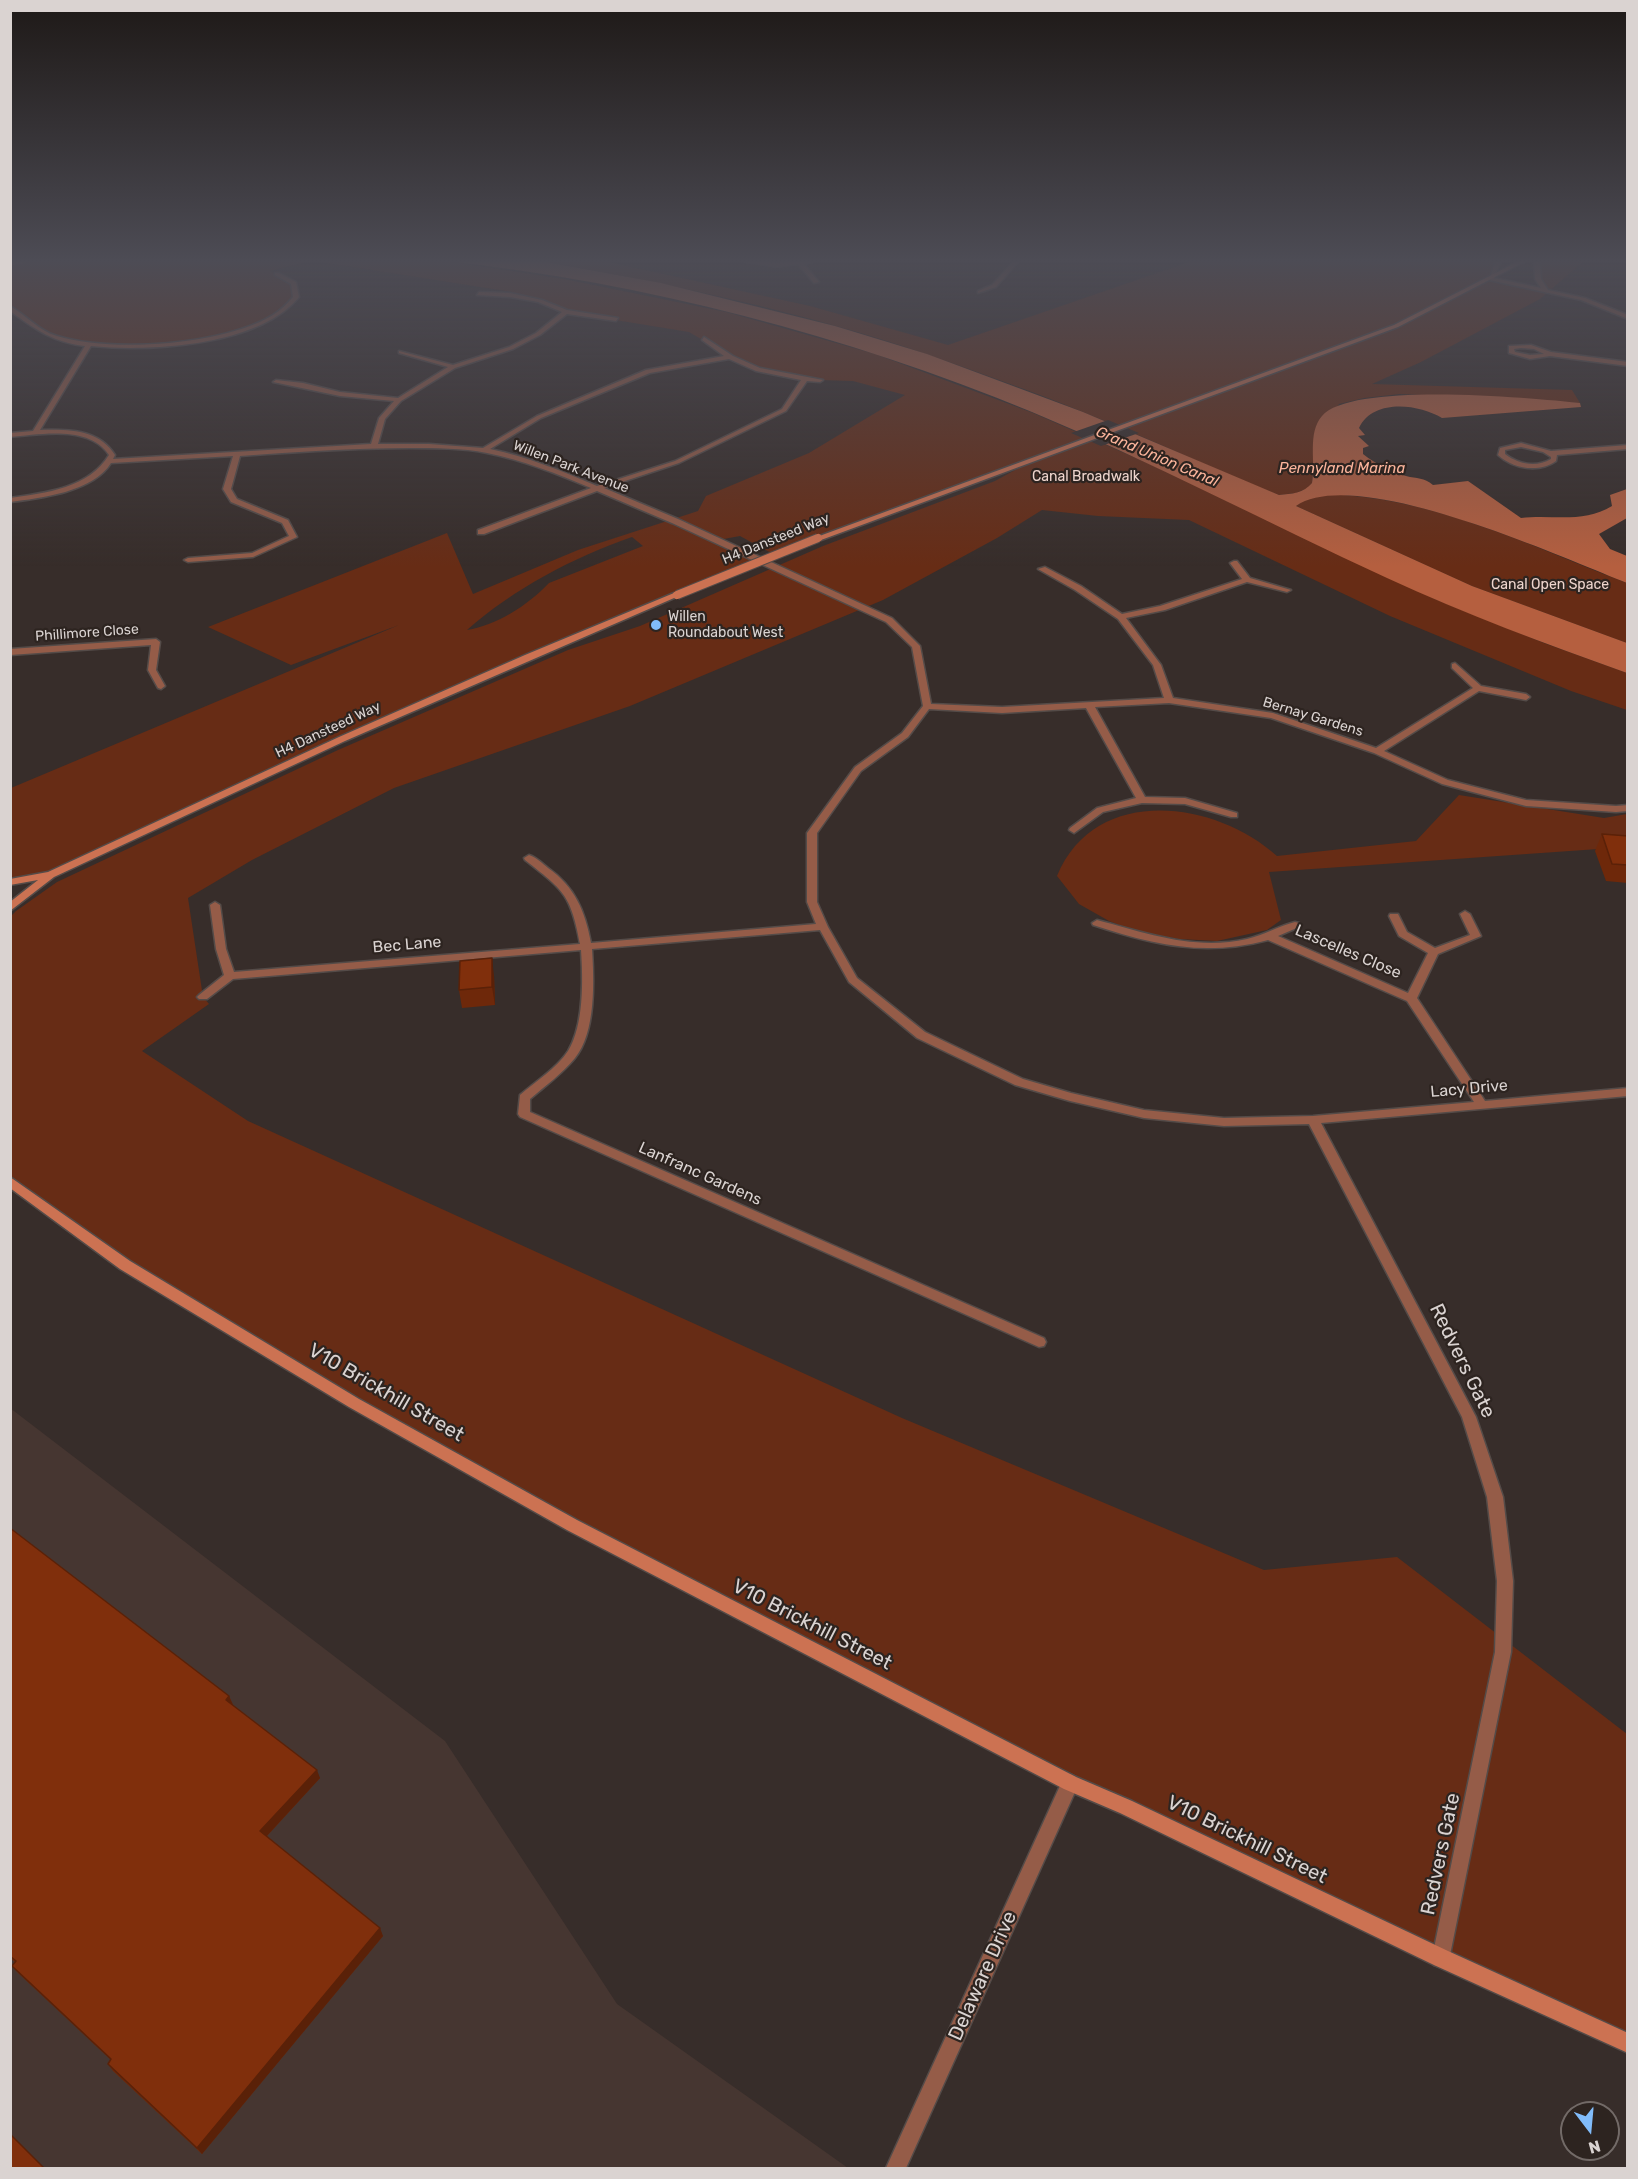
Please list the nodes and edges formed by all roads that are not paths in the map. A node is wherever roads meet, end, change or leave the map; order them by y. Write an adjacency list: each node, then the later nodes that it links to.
1 (78, 363): 12 (street)
2 (438, 363): 7 (street)
3 (466, 363): 7 (street)
4 (696, 363): 16 (street)
5 (744, 363): 8 (street)
6 (1296, 363): 43 (street, H4 Dansteed Way, bridge)
7 (453, 367): 11 (street)
8 (805, 379): 9 (street); 20 (street)
9 (820, 380)
10 (276, 382): 11 (street)
11 (399, 400): 14 (street)
12 (36, 432): 13 (street); 19 (street)
13 (10, 435)
14 (375, 446): 16 (street, Willen Park Avenue); 17 (street, Willen Park Avenue)
15 (1628, 447): 18 (street)
16 (484, 450): 20 (street, Willen Park Avenue)
17 (237, 453): 19 (street, Willen Park Avenue); 23 (street)
18 (1551, 453): 18 (street)
19 (110, 460): 21 (street)
20 (597, 489): 22 (street); 35 (street, Willen Park Avenue)
21 (10, 500)
22 (482, 532)
23 (188, 560)
24 (1234, 563): 26 (street)
25 (1042, 569): 28 (street)
26 (1247, 580): 27 (street); 28 (street)
27 (1287, 590)
28 (1121, 617): 34 (street)
29 (10, 652): 31 (street, Phillimore Close)
30 (1455, 666): 32 (street)
31 (161, 686)
32 (1478, 688): 33 (street); 37 (street, Bernay Gardens)
33 (1527, 697)
34 (1169, 700): 36 (street, Bernay Gardens); 37 (street, Bernay Gardens)
35 (927, 706): 36 (street, Bernay Gardens); 51 (street, Lacy Drive)
36 (1090, 706): 38 (street)
37 (1377, 751): 39 (street, Bernay Gardens)
38 (1142, 800): 40 (street); 41 (street)
39 (1628, 808)
40 (1234, 815)
41 (1074, 830)
42 (529, 858): 53 (street)
43 (51, 875): 44 (street, H4 Dansteed Way); 46 (street, H4 Dansteed Way)
44 (10, 882)
45 (215, 905): 55 (street)
46 (10, 908)
47 (1465, 914): 54 (street)
48 (1394, 916): 54 (street)
49 (1097, 923): 52 (street, Lascelles Close)
50 (1295, 925): 52 (street, Lascelles Close)
51 (823, 927): 53 (street, Bec Lane); 60 (street, Lacy Drive)
52 (1271, 937): 57 (street, Lascelles Close)
53 (586, 946): 55 (street, Bec Lane); 62 (street, Lanfranc Gardens)
54 (1434, 952): 57 (street, Lascelles Close)
55 (230, 976): 56 (street)
56 (203, 997)
57 (1411, 998): 59 (street, Lascelles Close)
58 (1628, 1092): 59 (street, Lacy Drive)
59 (1482, 1105): 60 (street, Lacy Drive)
60 (1313, 1120): 64 (street, Redvers Gate)
61 (10, 1181): 63 (street, V10 Brickhill Street)
62 (1039, 1342)
63 (1070, 1783): 64 (street, V10 Brickhill Street); 66 (street, Delaware Drive)
64 (1441, 1958): 65 (street, V10 Brickhill Street)
65 (1628, 2043)
66 (896, 2169)

